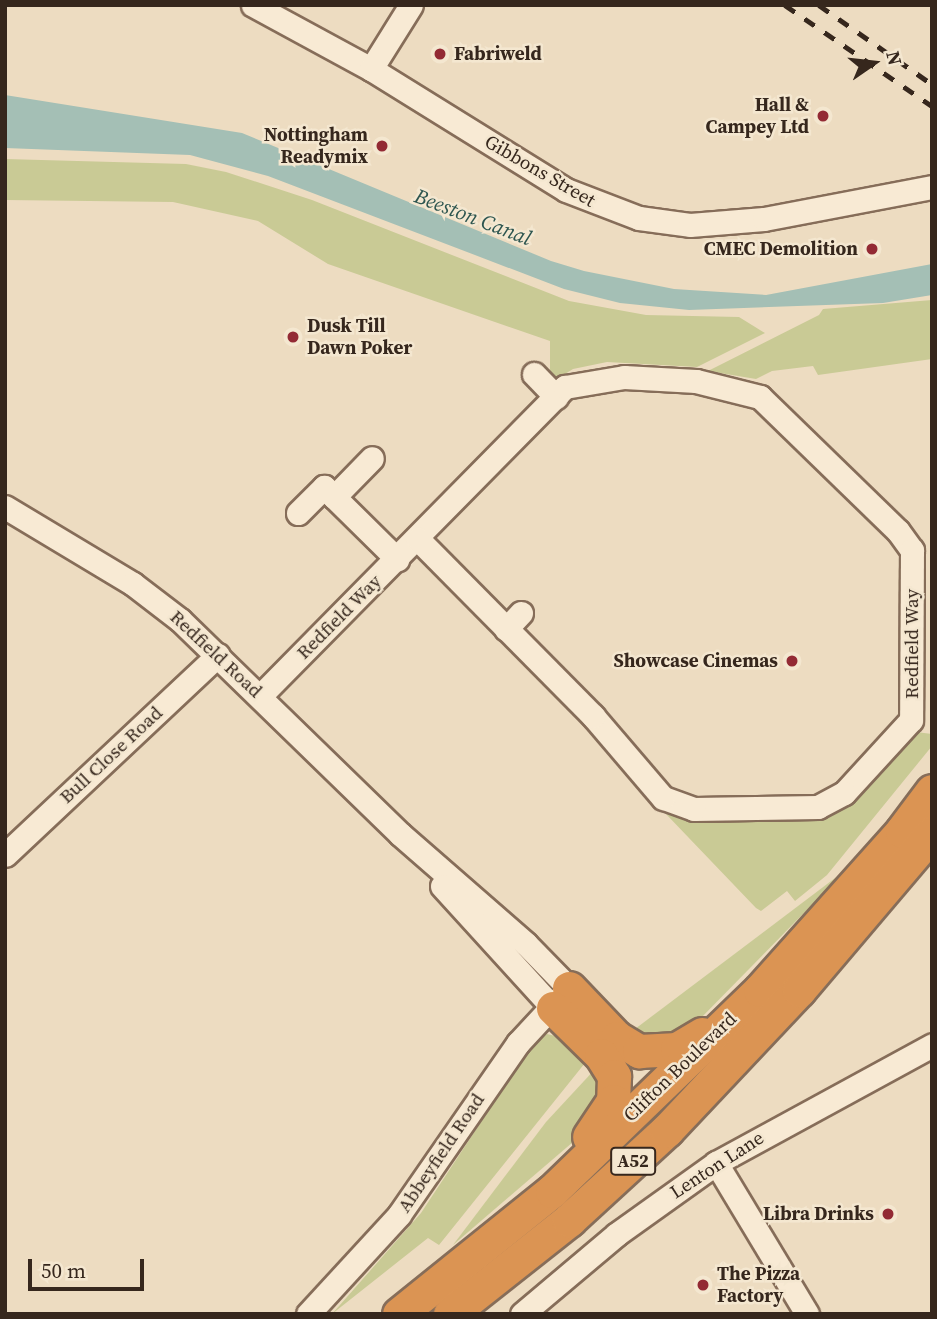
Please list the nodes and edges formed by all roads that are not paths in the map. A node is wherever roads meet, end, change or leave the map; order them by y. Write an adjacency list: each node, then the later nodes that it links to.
1 (253, 5): 3 (street, Gibbons Street)
2 (411, 5): 3 (street)
3 (371, 69): 4 (street, Gibbons Street)
4 (932, 187)
5 (534, 374): 6 (street)
6 (556, 397): 11 (street, Redfield Way); 11 (street, Redfield Way)
7 (372, 458): 8 (street)
8 (334, 496): 10 (street); 12 (street)
9 (5, 507): 13 (street, Redfield Road)
10 (298, 513)
11 (418, 540): 12 (street, Redfield Way)
12 (397, 559): 14 (street, Redfield Way)
13 (218, 655): 14 (street, Redfield Road); 17 (street, Bull Close Road)
14 (261, 695): 19 (street, Redfield Road)
15 (932, 791): 18 (highway, Clifton Boulevard / A52)
16 (932, 833): 25 (highway, Clifton Boulevard / A52)
17 (5, 855)
18 (760, 990): 19 (highway); 22 (highway, Clifton Boulevard / A52)
19 (561, 998): 22 (highway); 23 (street, Abbeyfield Road)
20 (932, 1045): 21 (street, Lenton Lane)
21 (716, 1163): 26 (street, Lenton Lane); 27 (street)
22 (552, 1191): 24 (highway, Clifton Boulevard / A52)
23 (308, 1314)
24 (399, 1314)
25 (450, 1314)
26 (522, 1314)
27 (807, 1314)

